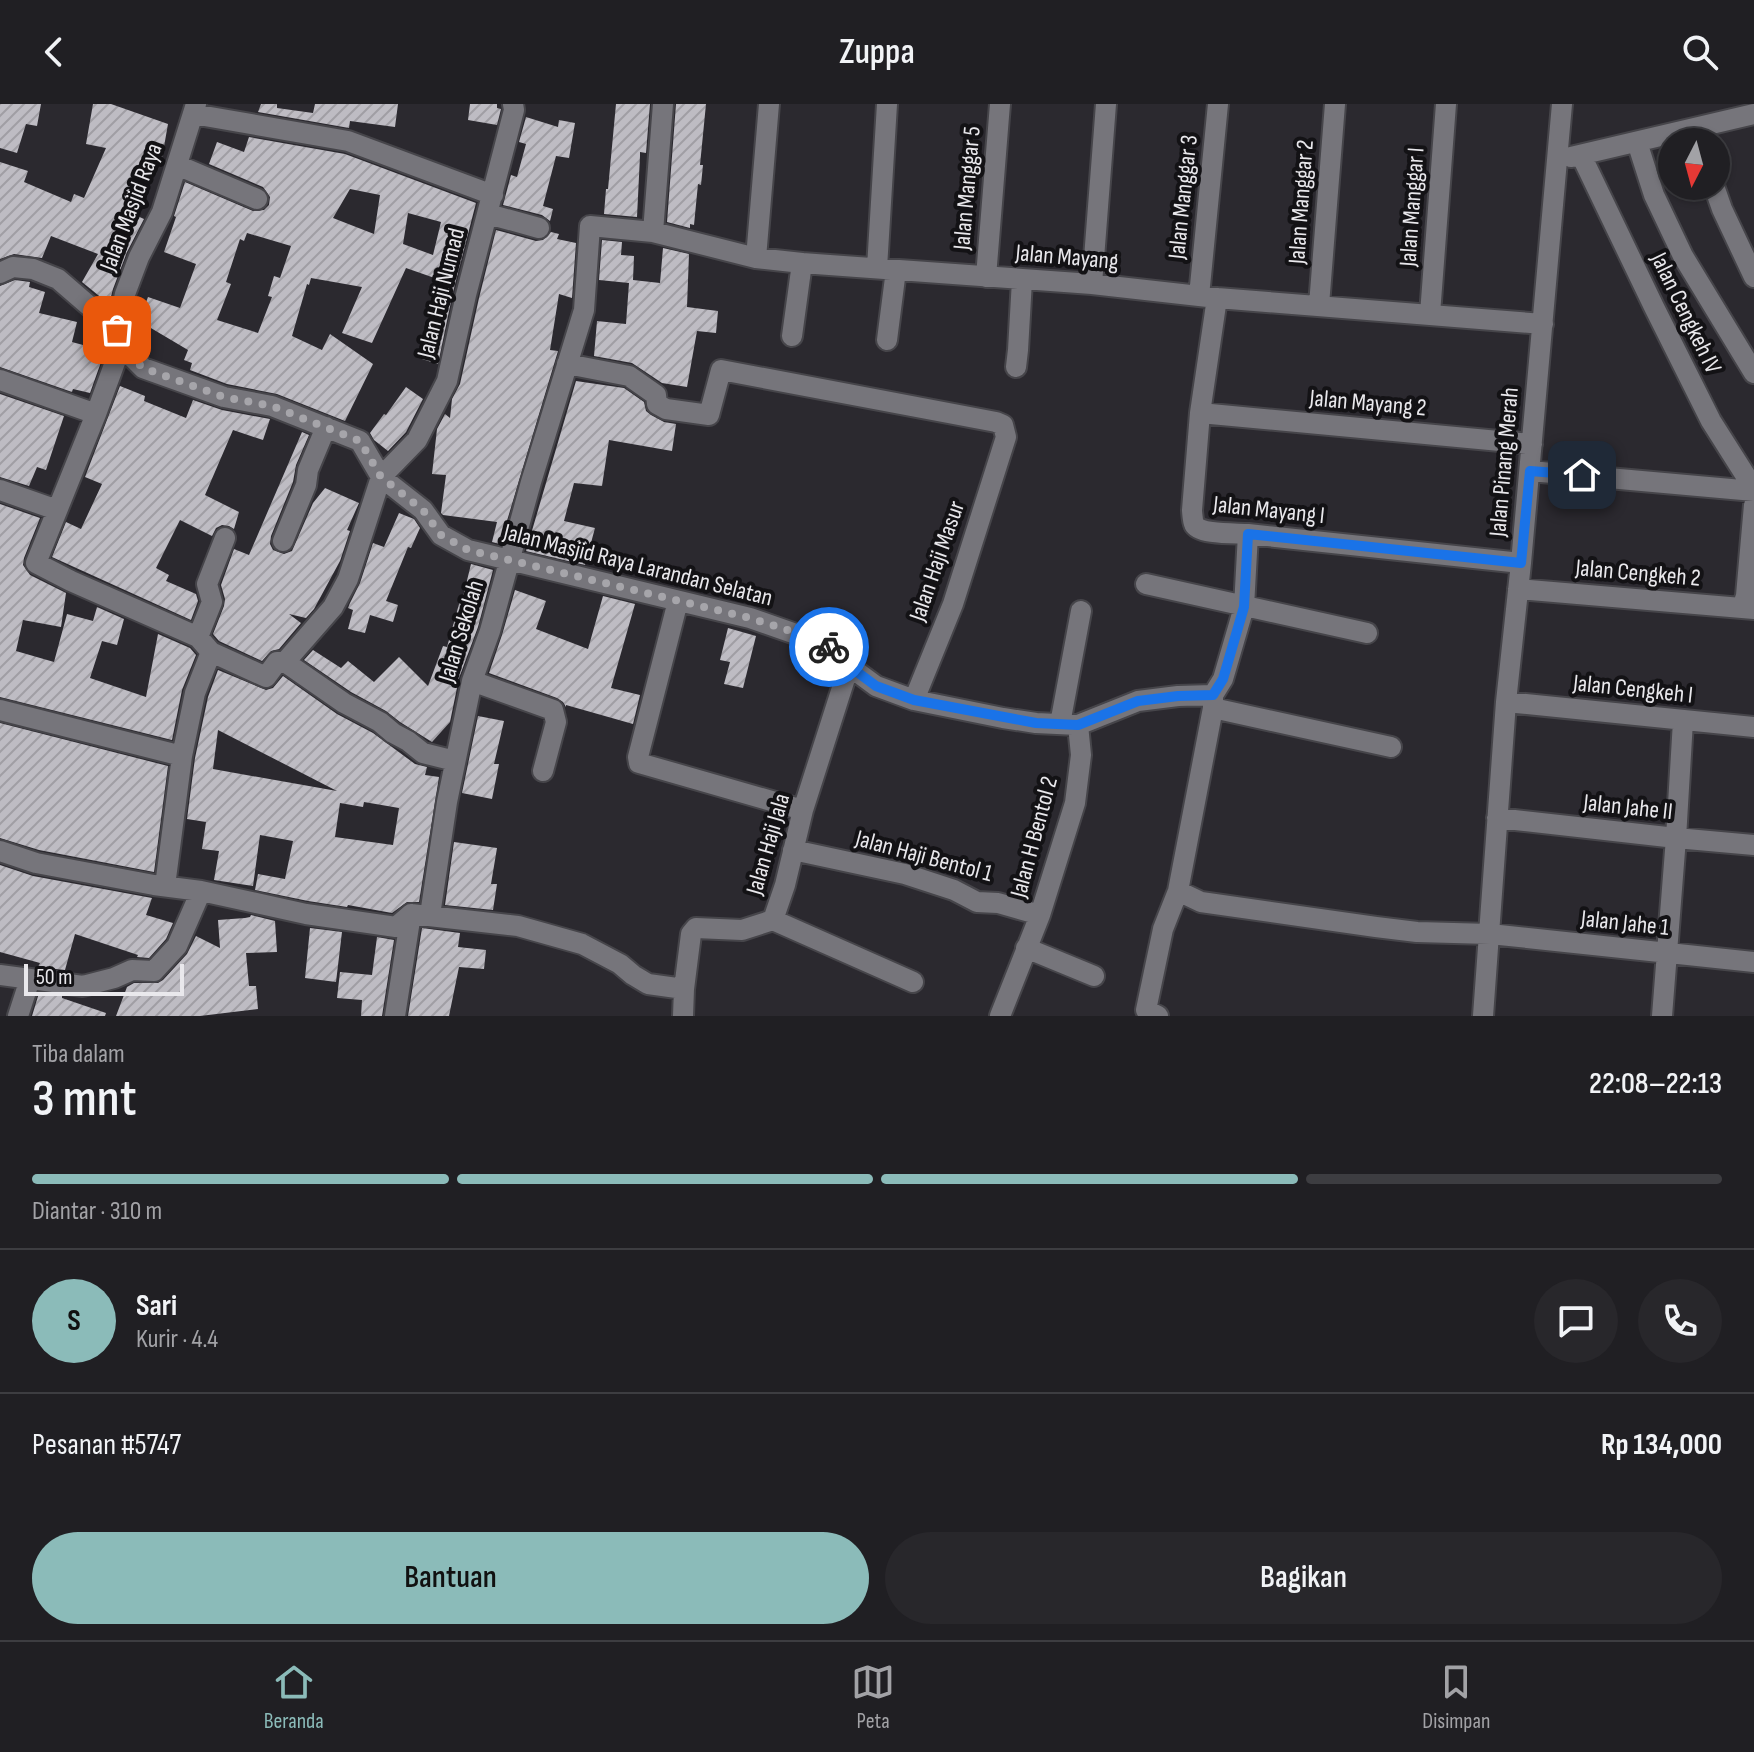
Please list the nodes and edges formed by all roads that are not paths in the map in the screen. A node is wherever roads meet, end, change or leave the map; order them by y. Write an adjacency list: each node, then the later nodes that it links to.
1 (513, 104): 21 (street, Jalan Haji Numad)
2 (663, 104): 24 (street)
3 (769, 104): 25 (street)
4 (887, 104): 27 (street)
5 (1000, 104): 29 (street, Jalan Manggar 5)
6 (1106, 104): 32 (street)
7 (1218, 104): 33 (street, Jalan Manggar 3)
8 (1335, 104): 34 (street, Jalan Manggar 2)
9 (1446, 104): 35 (street, Jalan Manggar I)
10 (1562, 104): 17 (street, Jalan Pinang Merah)
11 (195, 109): 18 (street, Jalan Masjid Raya); 21 (street)
12 (1754, 114): 13 (street)
13 (1715, 128)
14 (1658, 140): 15 (street)
15 (1637, 142): 16 (street); 42 (street)
16 (1581, 155): 17 (street); 51 (street, Jalan Cengkeh IV)
17 (1557, 160): 36 (street, Jalan Pinang Merah)
18 (177, 165): 19 (street); 38 (street, Jalan Masjid Raya)
19 (257, 199)
20 (1719, 200): 30 (street)
21 (490, 205): 23 (street); 49 (street, Jalan Haji Numad)
22 (590, 226): 24 (street, Jalan Mayang); 40 (street, Jalan Sekolah)
23 (539, 228)
24 (653, 232): 25 (street, Jalan Mayang)
25 (756, 258): 26 (street, Jalan Mayang)
26 (802, 263): 27 (street, Jalan Mayang); 37 (street)
27 (887, 269): 29 (street, Jalan Mayang); 39 (street)
28 (0, 273): 38 (street, Jalan Masjid Raya Larandan Selatan)
29 (986, 277): 31 (street, Jalan Mayang)
30 (1754, 277)
31 (1022, 280): 32 (street, Jalan Mayang); 41 (street)
32 (1092, 284): 33 (street, Jalan Mayang)
33 (1208, 297): 34 (street, Jalan Mayang); 44 (street, Jalan Mayang I)
34 (1319, 305): 35 (street, Jalan Mayang)
35 (1430, 314): 36 (street, Jalan Mayang)
36 (1543, 324): 47 (street, Jalan Pinang Merah)
37 (792, 336)
38 (119, 338): 45 (street, Jalan Masjid Raya); 46 (street, Jalan Masjid Raya Larandan Selatan)
39 (887, 340)
40 (567, 364): 57 (street, Jalan Sekolah); 70 (street, Jalan Haji Masur)
41 (1016, 367)
42 (1754, 373)
43 (0, 380): 45 (street)
44 (1200, 413): 47 (street, Jalan Mayang 2); 54 (street, Jalan Mayang I)
45 (96, 414): 53 (street, Jalan Masjid Raya)
46 (326, 427): 49 (street, Jalan Masjid Raya Larandan Selatan); 56 (street)
47 (1532, 444): 48 (street, Jalan Pinang Merah)
48 (1530, 471): 51 (street); 58 (street, Jalan Pinang Merah)
49 (381, 477): 57 (street, Jalan Masjid Raya Larandan Selatan); 67 (street)
50 (0, 490): 53 (street)
51 (1754, 490)
52 (1754, 505): 62 (street)
53 (57, 510): 66 (street, Jalan Masjid Raya)
54 (1248, 534): 58 (street, Jalan Mayang I); 63 (street)
55 (225, 538): 66 (street)
56 (283, 541)
57 (509, 559): 61 (street, Jalan Masjid Raya Larandan Selatan); 69 (street, Jalan Sekolah)
58 (1521, 563): 60 (street, Jalan Pinang Merah)
59 (1146, 584): 63 (street)
60 (1518, 589): 62 (street, Jalan Cengkeh 2); 72 (street, Jalan Pinang Merah)
61 (678, 601): 68 (street, Jalan Masjid Raya Larandan Selatan); 81 (street)
62 (1748, 604)
63 (1244, 607): 65 (street); 71 (street)
64 (1081, 611): 75 (street, Jalan H Bentol 2)
65 (1367, 633)
66 (204, 644): 67 (street); 78 (street)
67 (285, 662): 79 (street)
68 (849, 666): 70 (street, Jalan Masjid Raya Larandan Selatan); 81 (street, Jalan Haji Jala)
69 (472, 681): 79 (street, Jalan Sekolah); 80 (street)
70 (914, 700): 75 (street, Jalan Masjid Raya Larandan Selatan)
71 (1213, 702): 75 (street, Jalan Masjid Raya Larandan Selatan); 77 (street, Jalan Masjid Raya Larandan Selatan); 89 (street)
72 (1506, 702): 74 (street, Jalan Cengkeh I); 82 (street, Jalan Pinang Merah)
73 (0, 710): 78 (street)
74 (1683, 721): 76 (street, Jalan Cengkeh I); 83 (street)
75 (1069, 724): 91 (street, Jalan H Bentol 2)
76 (1754, 727)
77 (1391, 747)
78 (182, 756): 87 (street)
79 (455, 761): 90 (street, Jalan Sekolah)
80 (543, 771)
81 (803, 810): 85 (street, Jalan Haji Jala)
82 (1497, 818): 83 (street, Jalan Jahe II); 93 (street, Jalan Pinang Merah)
83 (1676, 838): 84 (street, Jalan Jahe II); 95 (street)
84 (1754, 845)
85 (793, 850): 91 (street, Jalan Haji Bentol 1); 92 (street, Jalan Haji Jala)
86 (0, 851): 87 (street)
87 (165, 886): 88 (street)
88 (201, 891): 90 (street); 99 (street)
89 (1178, 891): 93 (street); 106 (street)
90 (421, 915): 101 (street); 103 (street, Jalan Sekolah)
91 (1040, 915): 94 (street, Jalan H Bentol 2)
92 (773, 920): 100 (street); 101 (street, Jalan Haji Jala)
93 (1490, 934): 95 (street, Jalan Jahe 1); 107 (street, Jalan Pinang Merah)
94 (1026, 948): 98 (street); 105 (street, Jalan H Bentol 2)
95 (1666, 954): 96 (street, Jalan Jahe 1); 108 (street)
96 (1754, 962)
97 (0, 975): 99 (street)
98 (1094, 976)
99 (30, 979): 102 (street)
100 (913, 982)
101 (684, 989): 104 (street, Jalan Haji Jala)
102 (18, 1016)
103 (395, 1016)
104 (683, 1016)
105 (1000, 1016)
106 (1158, 1016)
107 (1483, 1016)
108 (1662, 1016)

